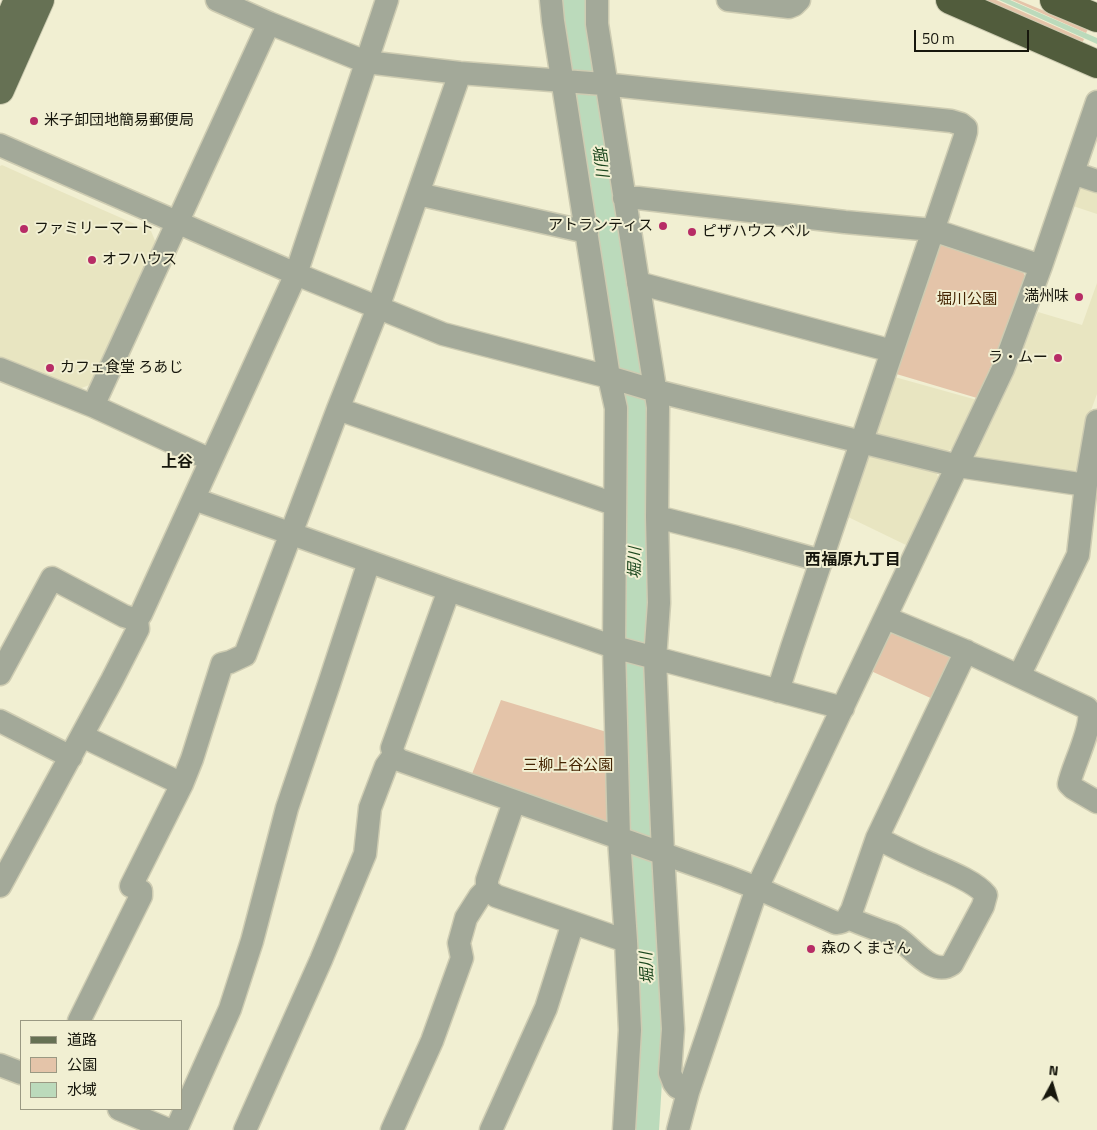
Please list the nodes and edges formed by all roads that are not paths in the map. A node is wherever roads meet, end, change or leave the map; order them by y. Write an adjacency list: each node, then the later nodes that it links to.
1 (18, 0): 13 (main road)
2 (40, 0): 19 (main road)
3 (217, 0): 12 (street)
4 (387, 0): 14 (street)
5 (551, 0): 17 (street)
6 (597, 0): 18 (street)
7 (728, 0): 8 (street)
8 (799, 0)
9 (950, 0): 15 (highway)
10 (1054, 0): 11 (highway)
11 (1097, 18)
12 (269, 23): 14 (street); 26 (street)
13 (0, 42)
14 (366, 62): 16 (street); 30 (street)
15 (1097, 64)
16 (460, 73): 17 (street); 24 (street)
17 (562, 81): 18 (street); 28 (street)
18 (607, 85): 25 (street); 27 (street)
19 (0, 90)
20 (1097, 102): 22 (street)
21 (0, 145): 26 (street)
22 (1073, 173): 23 (street); 29 (street)
23 (1097, 182)
24 (418, 194): 28 (street); 32 (street)
25 (624, 198): 27 (street); 31 (street)
26 (177, 222): 30 (street); 37 (street)
27 (933, 230): 29 (street); 33 (street)
28 (587, 232): 35 (street)
29 (1041, 266): 42 (street)
30 (296, 274): 32 (street); 41 (street)
31 (638, 283): 33 (street); 36 (street)
32 (378, 308): 35 (street); 38 (street)
33 (892, 350): 40 (street)
34 (0, 369): 37 (street)
35 (609, 377): 36 (street); 45 (street)
36 (656, 391): 40 (street); 46 (street)
37 (93, 406): 41 (street)
38 (338, 409): 45 (street); 47 (street)
39 (1097, 421): 43 (street)
40 (862, 442): 42 (street); 48 (street)
41 (211, 460): 44 (street)
42 (958, 466): 43 (street); 51 (street)
43 (1086, 485): 57 (street)
44 (194, 499): 47 (street); 52 (street)
45 (614, 504): 53 (street)
46 (657, 517): 48 (street); 55 (street)
47 (290, 534): 49 (street); 64 (street)
48 (822, 561): 58 (street)
49 (369, 562): 50 (street); 82 (street)
50 (448, 590): 53 (street); 62 (street)
51 (886, 618): 54 (street); 59 (street)
52 (137, 620): 56 (street); 61 (street)
53 (614, 647): 55 (street); 68 (street)
54 (966, 651): 57 (street); 67 (street)
55 (655, 659): 58 (street); 69 (street)
56 (0, 674)
57 (1019, 676): 66 (street)
58 (778, 691): 59 (street)
59 (843, 708): 71 (street)
60 (0, 722): 63 (street)
61 (82, 736): 63 (street); 64 (street)
62 (394, 755): 65 (street); 83 (street)
63 (71, 757): 70 (street)
64 (182, 784): 76 (street)
65 (514, 802): 68 (street); 72 (street)
66 (1097, 802)
67 (877, 838): 73 (street); 73 (street)
68 (622, 839): 69 (street); 75 (street)
69 (658, 852): 71 (street); 79 (street)
70 (0, 886)
71 (757, 888): 73 (street); 79 (street)
72 (487, 889): 74 (street); 84 (street)
73 (848, 918)
74 (573, 923): 75 (street); 85 (street)
75 (626, 941): 86 (street)
76 (79, 1020)
77 (0, 1065): 78 (street)
78 (20, 1073)
79 (688, 1092): 87 (street)
80 (121, 1110): 81 (street)
81 (170, 1130)
82 (176, 1130)
83 (245, 1130)
84 (392, 1130)
85 (491, 1130)
86 (624, 1130)
87 (678, 1130)

